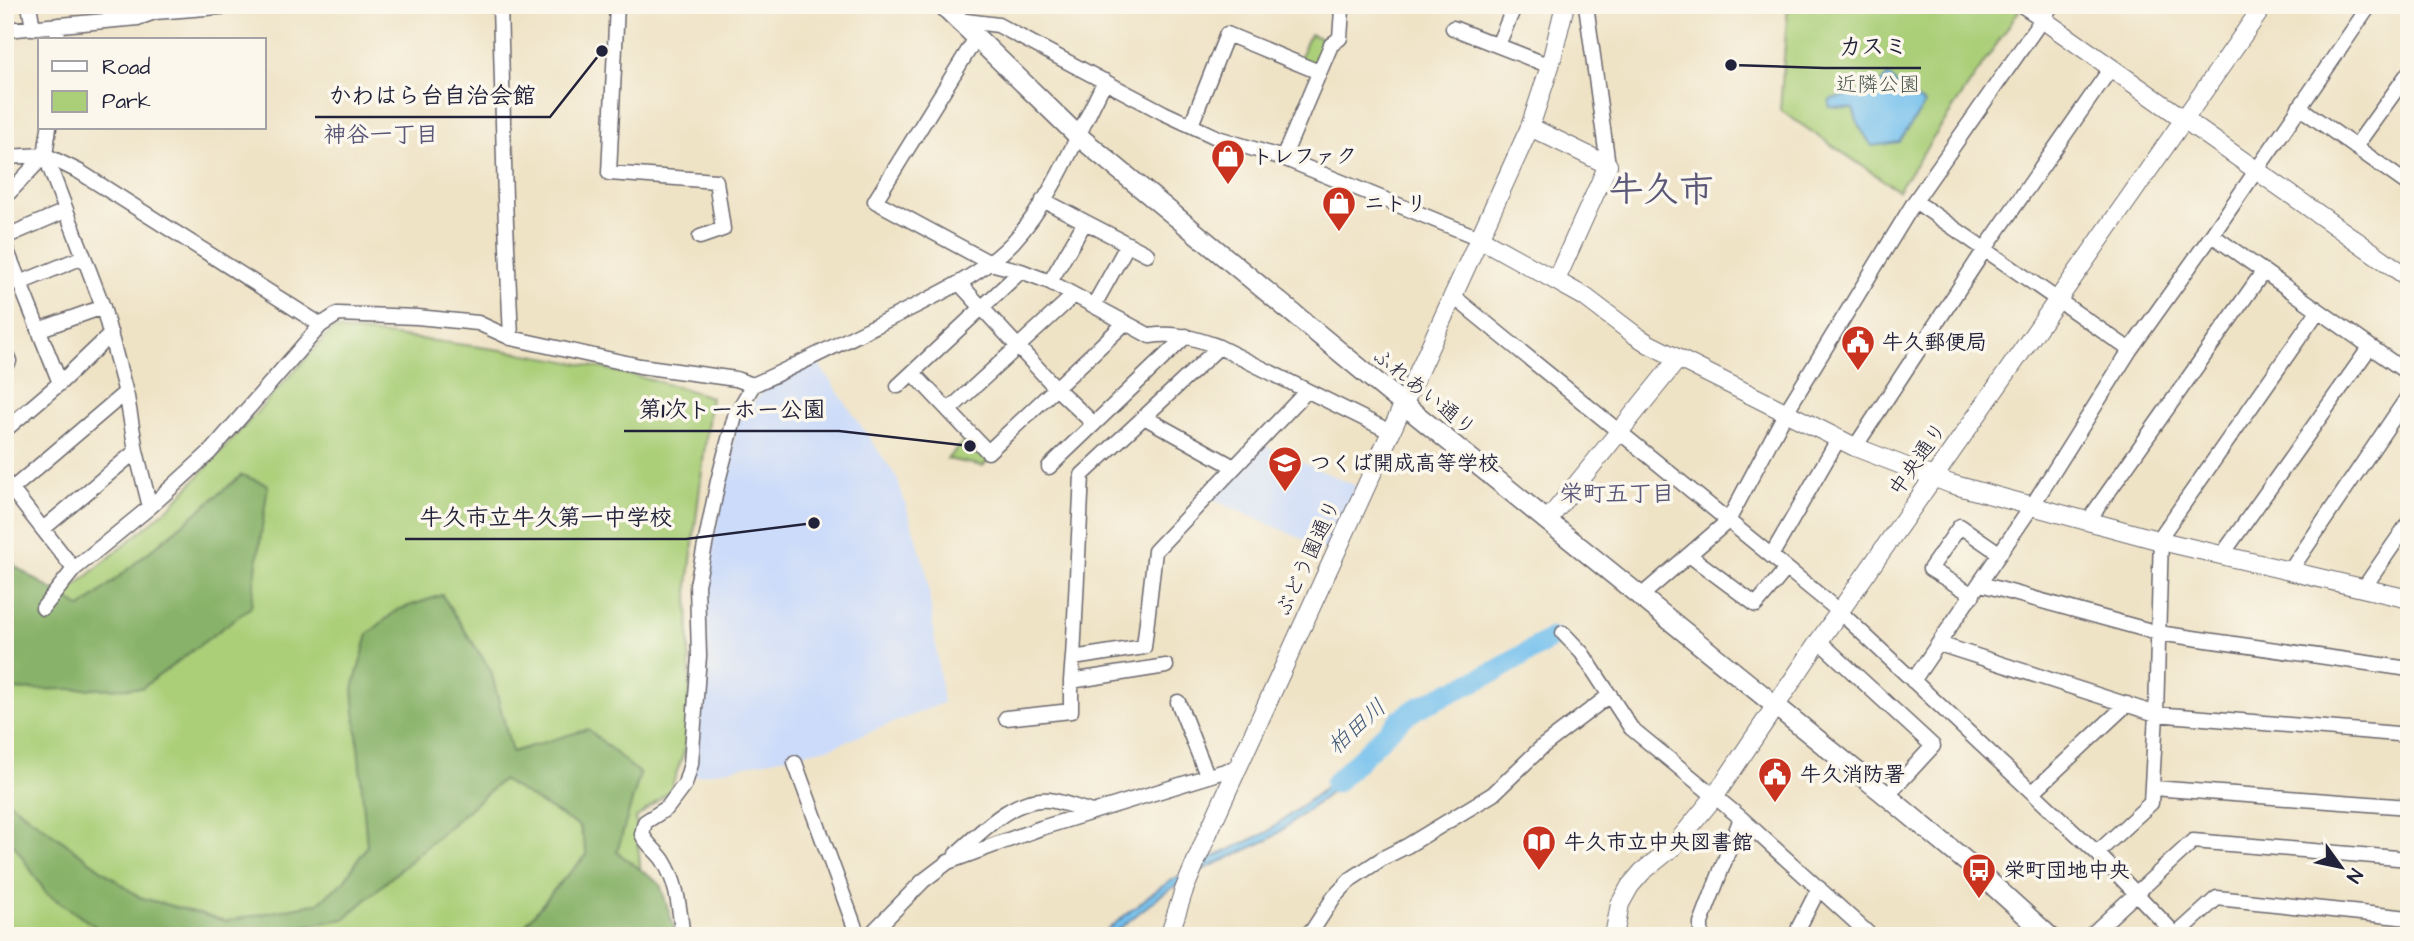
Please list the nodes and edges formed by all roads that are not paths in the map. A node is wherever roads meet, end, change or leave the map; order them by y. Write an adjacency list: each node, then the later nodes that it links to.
1 (29, 5): 20 (street)
2 (91, 5): 18 (street)
3 (244, 5): 13 (street)
4 (500, 5): 77 (street)
5 (617, 5): 50 (street)
6 (943, 5): 17 (main road, ふれあい通り)
7 (1516, 5): 24 (street)
8 (1565, 5): 25 (street, ぶどう園通り)
9 (1586, 5): 40 (street)
10 (2021, 5): 16 (street)
11 (2264, 5): 31 (street, 中央通り)
12 (2370, 5): 30 (street)
13 (212, 6): 14 (street)
14 (155, 9): 18 (street)
15 (1342, 10): 27 (street)
16 (2047, 12): 26 (street); 45 (street)
17 (958, 20): 23 (main road, ふれあい通り); 29 (street)
18 (94, 22): 22 (street)
19 (1453, 28): 24 (street)
20 (33, 29): 21 (street); 22 (street)
21 (5, 30)
22 (57, 33)
23 (976, 38): 35 (main road, ふれあい通り); 57 (street)
24 (1498, 44): 25 (street)
25 (1550, 66): 33 (street, ぶどう園通り)
26 (2111, 68): 31 (street); 54 (street)
27 (1319, 72): 32 (street); 39 (street)
28 (2409, 72): 36 (street)
29 (1105, 81): 32 (street); 35 (street)
30 (2299, 107): 36 (street); 41 (street)
31 (2183, 119): 41 (street); 67 (street, 中央通り)
32 (1191, 125): 39 (street)
33 (1530, 127): 40 (street); 51 (street, ぶどう園通り)
34 (49, 130): 37 (street)
35 (1077, 135): 44 (street); 94 (main road, ふれあい通り)
36 (2355, 147): 42 (street)
37 (45, 155): 38 (street); 43 (street); 46 (street); 73 (street)
38 (5, 157)
39 (1283, 158): 51 (street)
40 (1608, 165): 61 (street)
41 (2256, 170): 48 (street); 58 (street)
42 (2409, 185)
43 (5, 197)
44 (1043, 200): 47 (street); 57 (street)
45 (1914, 201): 54 (street); 96 (street)
46 (65, 211): 49 (street); 56 (street)
47 (1085, 222): 52 (street); 62 (street)
48 (2212, 236): 60 (street); 81 (street)
49 (5, 237)
50 (699, 237)
51 (1479, 238): 61 (street); 66 (street, ぶどう園通り)
52 (1128, 244): 55 (street); 68 (street)
53 (5, 246): 63 (street)
54 (1985, 249): 67 (street); 102 (street)
55 (1147, 254)
56 (82, 257): 63 (street); 70 (street)
57 (990, 263): 59 (street); 64 (street)
58 (2406, 270)
59 (1021, 271): 62 (street); 69 (street)
60 (2263, 272): 71 (street); 112 (street)
61 (1556, 280): 83 (street)
62 (1050, 282): 65 (street)
63 (20, 283): 74 (street)
64 (959, 283): 69 (street); 88 (street)
65 (1074, 295): 68 (street); 78 (street)
66 (1453, 296): 94 (street, ぶどう園通り); 101 (street)
67 (2057, 299): 81 (street); 106 (street, 中央通り)
68 (1094, 305): 72 (street)
69 (981, 306): 78 (street); 85 (street)
70 (103, 307): 74 (street); 75 (street)
71 (2318, 311): 80 (street); 115 (street)
72 (1124, 324): 76 (street); 90 (street)
73 (321, 325): 77 (street); 109 (street)
74 (38, 330): 87 (street)
75 (111, 334): 87 (street); 92 (street)
76 (1186, 336): 79 (street); 98 (street)
77 (511, 338): 88 (street)
78 (1017, 346): 90 (street); 95 (street)
79 (1219, 347): 91 (street); 97 (street)
80 (2370, 347): 86 (street); 119 (street)
81 (2130, 350): 108 (street)
82 (5, 351): 84 (street)
83 (1678, 359): 96 (street); 101 (street)
84 (5, 363)
85 (913, 373): 89 (street); 95 (street)
86 (2409, 374)
87 (60, 383): 99 (street)
88 (753, 385): 163 (street)
89 (898, 386)
90 (1056, 388): 95 (street); 98 (street)
91 (1307, 391): 100 (street); 105 (street)
92 (126, 393): 103 (street); 107 (street)
93 (2409, 396): 123 (street)
94 (1403, 404): 100 (street, ぶどう園通り); 110 (main road, ふれあい通り)
95 (949, 410)
96 (1786, 412): 102 (street); 111 (street)
97 (1144, 417): 105 (street); 134 (street)
98 (1094, 424): 104 (street)
99 (5, 430)
100 (1391, 432): 147 (street, ぶどう園通り)
101 (1619, 432): 110 (street); 111 (street)
102 (1847, 443): 106 (street); 120 (street)
103 (136, 451): 109 (street); 114 (street)
104 (1049, 467)
105 (1234, 467): 134 (street)
106 (1933, 478): 108 (street); 129 (street, 中央通り)
107 (8, 485): 114 (street)
108 (2032, 506): 112 (street); 117 (street)
109 (150, 507): 121 (street)
110 (1547, 521): 126 (main road, ふれあい通り)
111 (1728, 521): 118 (street); 120 (street)
112 (2088, 522): 115 (street)
113 (2409, 522): 116 (street)
114 (43, 529): 121 (street)
115 (2161, 541): 119 (street); 131 (street)
116 (2402, 541): 125 (street)
117 (1999, 553): 124 (street); 124 (street)
118 (1689, 555): 122 (street); 126 (street)
119 (2222, 555): 123 (street)
120 (1771, 556): 122 (street)
121 (74, 569): 128 (street)
122 (1786, 569): 129 (street)
123 (2290, 571): 125 (street)
124 (1977, 589): 131 (street); 133 (street)
125 (2363, 589): 127 (street)
126 (1641, 596): 142 (main road, ふれあい通り)
127 (2409, 599)
128 (43, 608)
129 (1840, 612): 132 (street, 中央通り); 138 (street)
130 (1563, 633): 139 (street)
131 (2158, 633): 136 (street); 143 (street)
132 (1819, 641): 142 (street, 中央通り); 152 (street)
133 (1939, 644): 138 (street); 141 (street)
134 (1073, 655): 137 (street)
135 (1166, 666): 137 (street)
136 (2409, 669)
137 (1071, 681): 144 (street)
138 (1913, 681): 150 (street)
139 (1610, 695): 151 (street); 167 (street)
140 (1178, 702): 148 (street)
141 (2127, 704): 143 (street); 150 (street)
142 (1775, 705): 151 (street, 中央通り); 152 (main road, ふれあい通り)
143 (2156, 714): 145 (street); 149 (street)
144 (1006, 718)
145 (2409, 735)
146 (795, 763): 164 (street)
147 (1238, 767): 148 (street); 166 (street, ぶどう園通り)
148 (1206, 775): 154 (street)
149 (2153, 788): 153 (street); 156 (street)
150 (2033, 792): 156 (street)
151 (1715, 796): 155 (street); 168 (street, 中央通り)
152 (1887, 796): 172 (main road, ふれあい通り)
153 (2409, 807)
154 (1093, 812): 158 (street); 158 (street)
155 (1741, 818): 159 (street); 169 (street)
156 (2097, 853): 160 (street)
157 (2409, 859): 160 (street)
158 (948, 862): 165 (street)
159 (1819, 888): 170 (street); 171 (street)
160 (2136, 893): 162 (street); 173 (street)
161 (2409, 918): 162 (street)
162 (2176, 935)
163 (685, 936)
164 (858, 936)
165 (869, 936)
166 (1170, 936)
167 (1303, 936)
168 (1614, 936)
169 (1701, 936)
170 (1799, 936)
171 (1871, 936)
172 (2049, 936)
173 (2090, 936)

